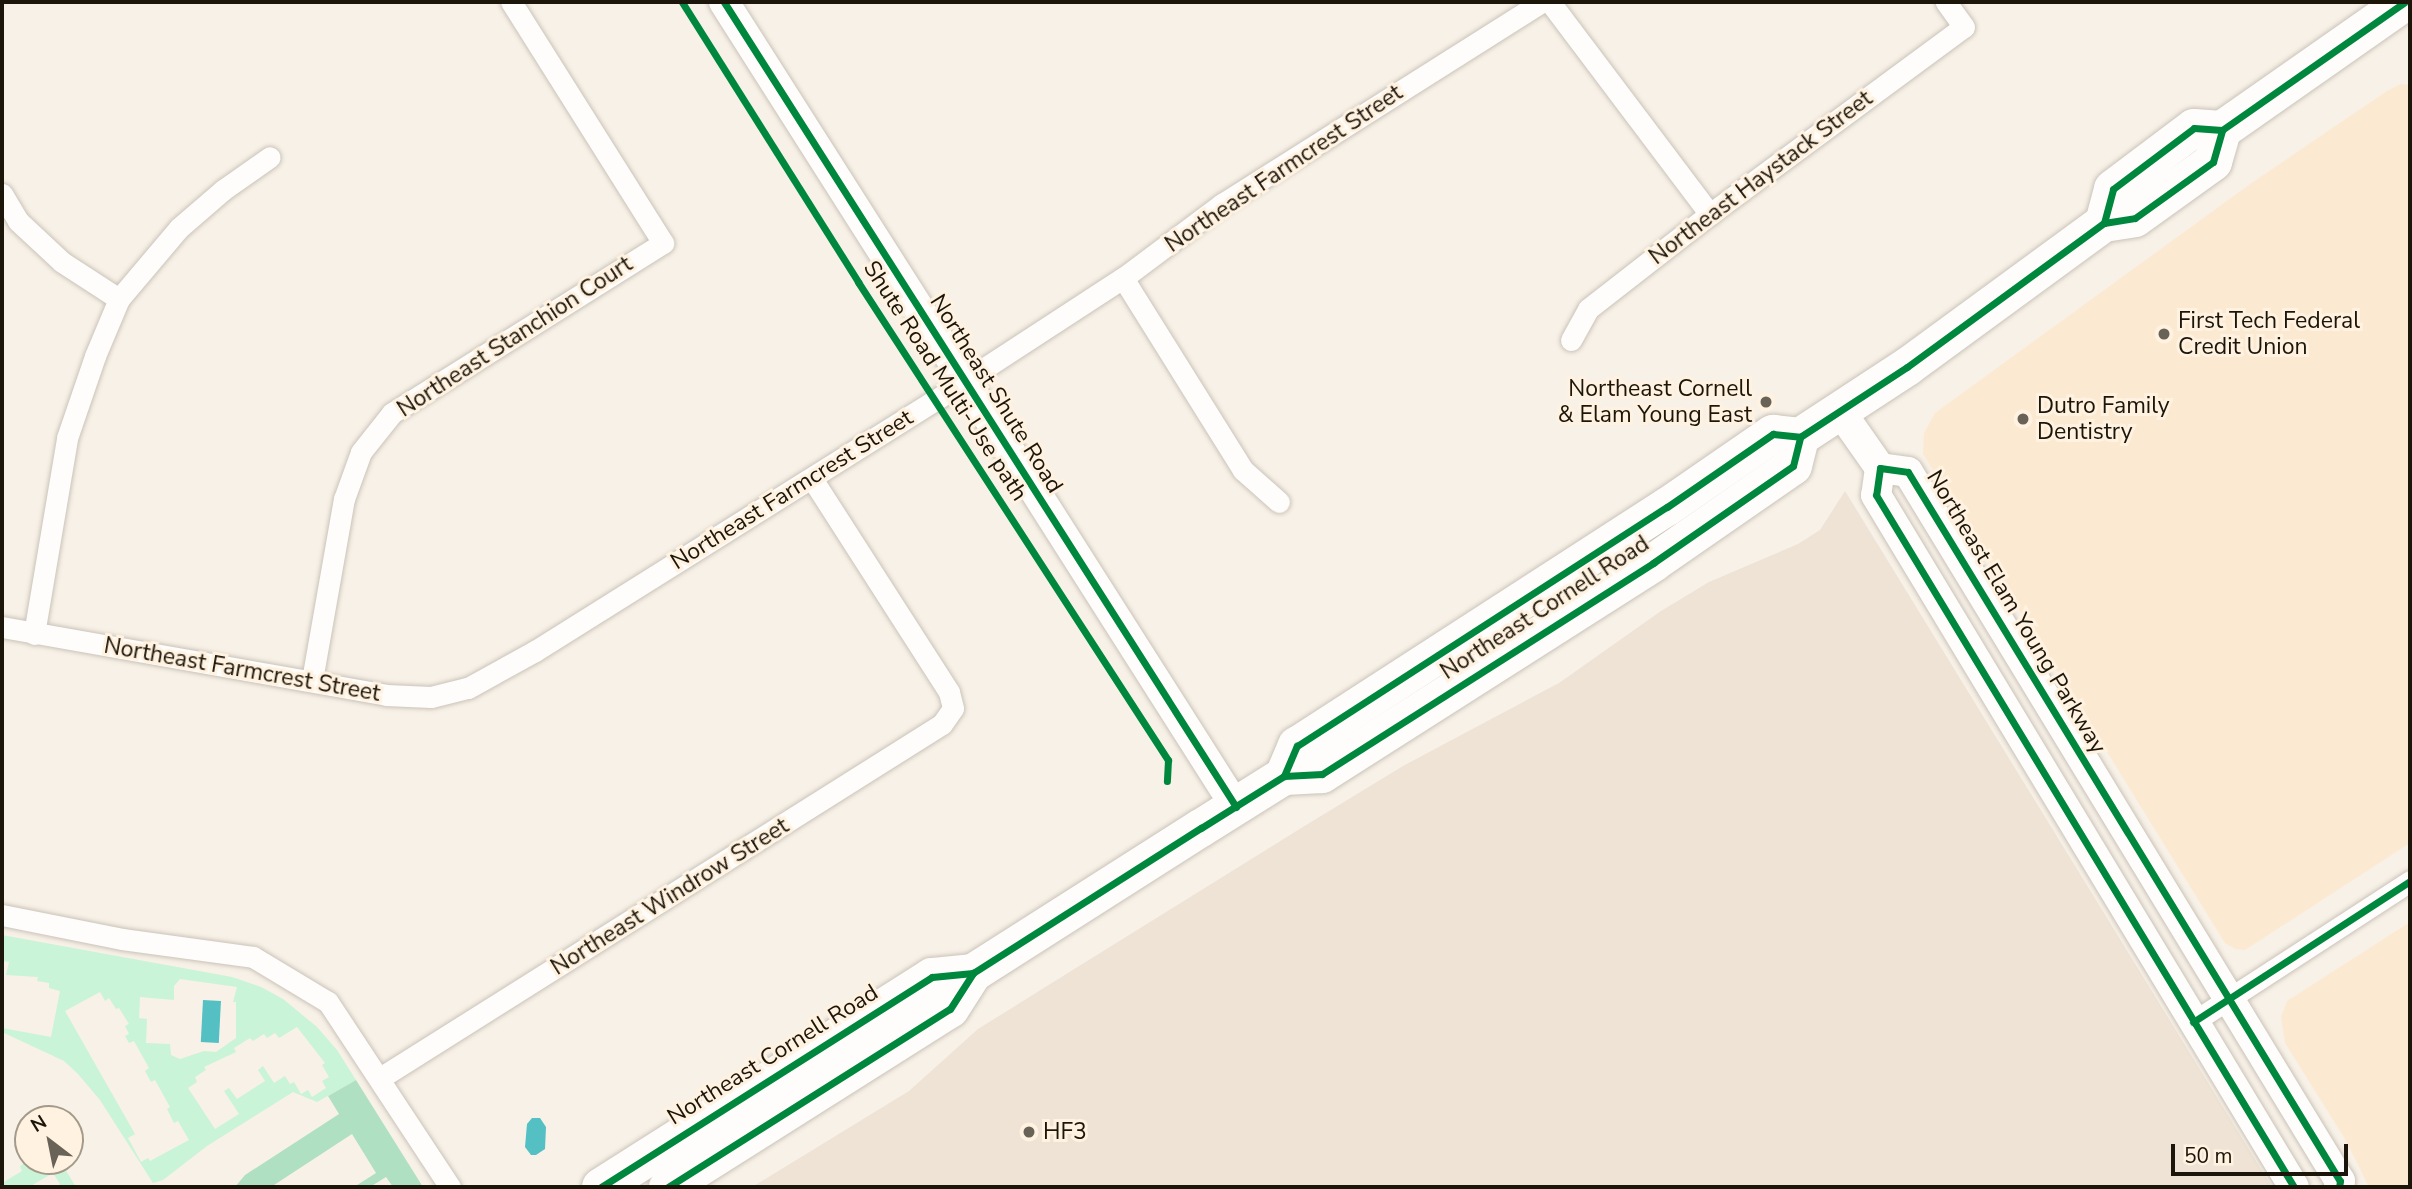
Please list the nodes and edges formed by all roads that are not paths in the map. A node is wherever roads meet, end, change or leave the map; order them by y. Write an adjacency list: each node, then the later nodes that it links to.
1 (511, 2): 20 (street, Northeast Stanchion Court)
2 (724, 2): 13 (street, Northeast Shute Road)
3 (1542, 2): 10 (street, Northeast Farmcrest Street)
4 (1550, 2): 9 (street)
5 (1946, 2): 9 (street, Northeast Haystack Street)
6 (2404, 7): 14 (highway, Northeast Cornell Road)
7 (270, 157): 11 (street)
8 (2, 194): 11 (street)
9 (1710, 214): 12 (street, Northeast Haystack Street)
10 (1123, 278): 13 (street, Northeast Farmcrest Street); 17 (street)
11 (119, 299): 19 (street)
12 (1571, 340)
13 (965, 381): 16 (street, Northeast Farmcrest Street); 21 (street, Northeast Shute Road)
14 (1840, 411): 15 (street); 21 (highway, Northeast Cornell Road)
15 (1880, 468): 25 (street, Northeast Elam Young Parkway); 26 (street)
16 (812, 479): 20 (street, Northeast Farmcrest Street); 27 (street, Northeast Windrow Street)
17 (1279, 502)
18 (2, 627): 19 (street, Northeast Farmcrest Street)
19 (34, 634): 20 (street, Northeast Farmcrest Street)
20 (312, 680)
21 (1236, 807): 24 (highway, Northeast Cornell Road)
22 (2410, 881): 25 (street)
23 (2, 915): 27 (street)
24 (972, 973): 29 (highway, Northeast Cornell Road); 30 (highway, Northeast Cornell Road)
25 (2229, 999): 26 (street); 32 (street, Northeast Elam Young Parkway)
26 (2193, 1022): 31 (street)
27 (380, 1078): 28 (street)
28 (450, 1187)
29 (601, 1187)
30 (667, 1187)
31 (2294, 1187)
32 (2340, 1187)

